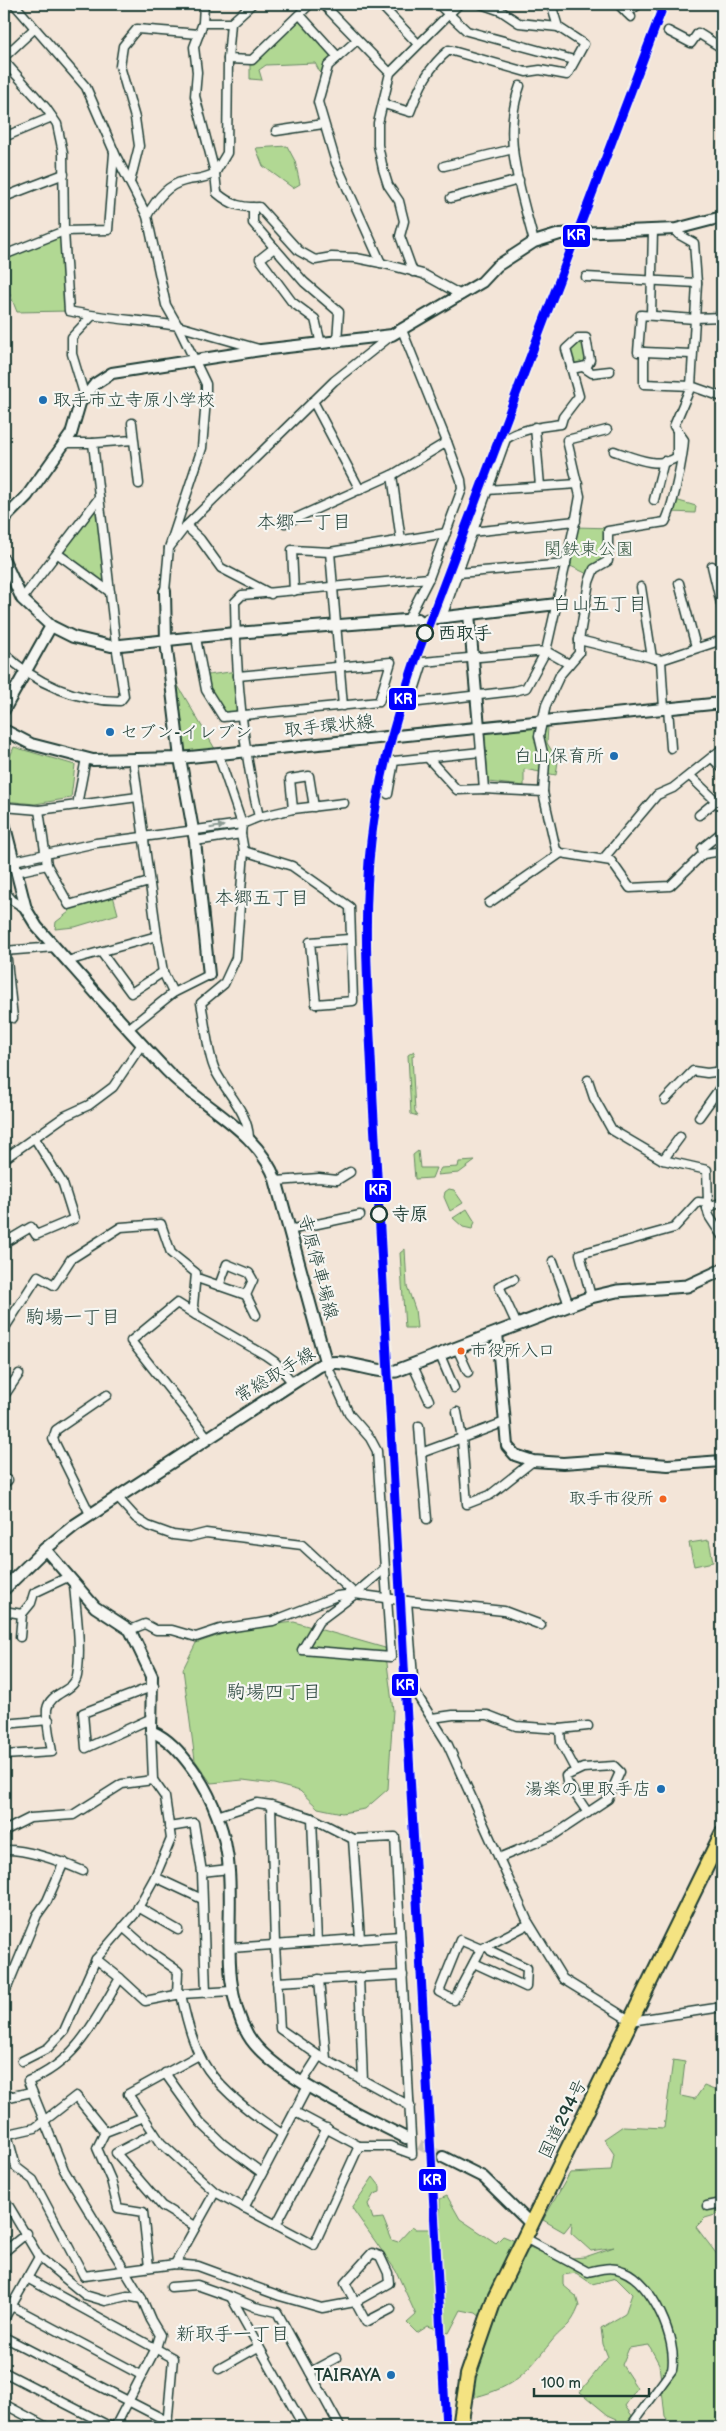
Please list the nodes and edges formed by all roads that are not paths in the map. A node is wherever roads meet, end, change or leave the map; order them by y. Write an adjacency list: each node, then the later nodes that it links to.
1 (14, 4): 18 (street)
2 (204, 4): 15 (street)
3 (252, 4): 16 (street)
4 (310, 4): 13 (street)
5 (323, 4): 21 (street)
6 (380, 4): 22 (street)
7 (438, 4): 14 (street)
8 (459, 4): 14 (street)
9 (481, 4): 17 (street)
10 (552, 4): 17 (street)
11 (618, 4): 12 (street)
12 (639, 4)
13 (300, 15): 24 (street); 26 (street)
14 (449, 15): 22 (street); 27 (street)
15 (203, 23): 16 (street); 20 (street)
16 (230, 23): 26 (street)
17 (558, 27): 27 (street)
18 (34, 29): 25 (street); 36 (street)
19 (668, 31): 23 (street)
20 (199, 34): 38 (street); 41 (street)
21 (357, 40): 24 (street); 28 (street)
22 (418, 44): 28 (street)
23 (722, 48)
24 (338, 57): 32 (street)
25 (4, 59): 31 (street)
26 (228, 59): 38 (street)
27 (574, 60): 30 (street)
28 (390, 73): 30 (street)
29 (520, 86): 35 (street)
30 (384, 104): 54 (street)
31 (52, 117): 34 (street); 39 (street)
32 (323, 124): 33 (street); 53 (street)
33 (276, 131)
34 (4, 137)
35 (513, 149): 37 (street); 40 (street)
36 (114, 150): 41 (street); 49 (street)
37 (444, 166)
38 (215, 172): 44 (street); 45 (street)
39 (64, 174): 42 (street); 49 (street)
40 (519, 180): 43 (street); 50 (street)
41 (130, 182): 45 (street)
42 (4, 197)
43 (451, 198)
44 (253, 207): 51 (street); 53 (street)
45 (147, 216): 63 (street)
46 (722, 217): 47 (street)
47 (676, 229): 48 (street); 57 (street)
48 (653, 230): 50 (street); 56 (street)
49 (64, 231): 52 (street); 60 (street)
50 (534, 242): 58 (street)
51 (274, 248): 66 (street); 67 (street)
52 (4, 255)
53 (381, 263): 54 (street)
54 (413, 272): 58 (street)
55 (586, 277): 56 (street)
56 (653, 280): 57 (street); 59 (street)
57 (697, 283): 62 (street)
58 (461, 295): 64 (street)
59 (651, 315): 62 (street); 69 (street)
60 (92, 316): 63 (street); 76 (street)
61 (722, 317): 62 (street)
62 (695, 319): 70 (street)
63 (178, 326): 68 (street); 71 (street)
64 (402, 330): 65 (street); 86 (street)
65 (392, 335): 66 (street); 78 (street)
66 (337, 342): 67 (street)
67 (321, 344): 68 (street)
68 (261, 350): 71 (street)
69 (644, 352): 70 (street); 75 (street)
70 (691, 354): 75 (street)
71 (195, 360): 76 (street); 106 (street)
72 (583, 366): 73 (street); 73 (street); 74 (street)
73 (571, 369): 80 (street)
74 (610, 371)
75 (691, 386): 77 (street); 83 (street)
76 (85, 397): 87 (street)
77 (722, 397)
78 (313, 401): 95 (street); 102 (street)
79 (132, 423): 84 (street)
80 (561, 424): 81 (street); 85 (street)
81 (535, 427): 94 (street); 96 (street)
82 (607, 430): 85 (street)
83 (677, 430): 90 (street); 131 (street)
84 (133, 440): 88 (street); 92 (street)
85 (568, 440): 93 (street)
86 (447, 442): 91 (street); 104 (street)
87 (64, 443): 88 (street); 99 (street)
88 (93, 443): 97 (street)
89 (614, 450): 90 (street)
90 (664, 461): 98 (street)
91 (392, 475): 95 (street); 105 (street)
92 (139, 484)
93 (578, 484): 94 (street); 100 (street)
94 (540, 486): 96 (street)
95 (360, 490): 101 (street)
96 (487, 490): 103 (street)
97 (99, 498): 108 (street); 120 (street)
98 (654, 500)
99 (4, 519)
100 (576, 521): 103 (street); 110 (street)
101 (285, 523)
102 (186, 526): 106 (street); 121 (street)
103 (471, 532): 112 (street)
104 (446, 534): 105 (street); 114 (street)
105 (401, 540): 107 (street)
106 (169, 548): 118 (street)
107 (330, 552): 117 (street); 119 (street)
108 (58, 554): 120 (street); 122 (street)
109 (4, 560): 122 (street)
110 (566, 564): 112 (street); 123 (street)
111 (712, 566): 113 (street)
112 (458, 573): 126 (street)
113 (718, 576): 124 (street)
114 (429, 578): 117 (street); 126 (street)
115 (679, 583): 135 (street)
116 (641, 587): 139 (street)
117 (332, 588): 119 (street); 128 (street)
118 (165, 591): 133 (street)
119 (294, 591): 121 (street)
120 (110, 592): 134 (street)
121 (271, 594): 129 (street)
122 (22, 599): 127 (street)
123 (557, 604): 125 (street); 136 (street)
124 (722, 608)
125 (469, 614): 126 (street); 138 (street)
126 (426, 619): 128 (street)
127 (52, 626): 134 (street); 143 (street)
128 (335, 626): 129 (street); 142 (street)
129 (235, 633): 130 (street); 144 (street)
130 (196, 638): 133 (street); 150 (street)
131 (579, 640): 139 (street); 141 (street)
132 (722, 640): 135 (street)
133 (166, 641): 134 (street); 160 (street)
134 (116, 645): 143 (street)
135 (696, 647): 140 (street)
136 (546, 651): 138 (street); 141 (street); 145 (street)
137 (4, 653): 143 (street)
138 (472, 657): 145 (street); 145 (street)
139 (652, 658): 140 (street)
140 (661, 660): 148 (street)
141 (569, 664): 151 (street)
142 (339, 666): 144 (street); 147 (street); 147 (street)
143 (26, 671): 149 (street)
144 (238, 676): 150 (street)
145 (477, 697): 152 (street)
146 (722, 703): 148 (street, 取手環状線)
147 (343, 706): 150 (street)
148 (666, 708): 151 (street, 取手環状線); 154 (street)
149 (4, 710)
150 (241, 715): 156 (street)
151 (543, 721): 152 (street, 取手環状線); 167 (street)
152 (479, 727): 156 (street, 取手環状線); 157 (street)
153 (4, 730): 159 (street, 取手環状線)
154 (671, 748)
155 (722, 749): 162 (street)
156 (245, 750): 158 (street, 取手環状線); 177 (street)
157 (481, 752): 161 (street); 166 (street)
158 (218, 754): 160 (street, 取手環状線); 179 (street)
159 (86, 758): 163 (street, 取手環状線); 171 (street)
160 (180, 758): 163 (street, 取手環状線); 182 (street)
161 (428, 758): 166 (street); 168 (street)
162 (712, 758): 164 (street); 165 (street)
163 (133, 759): 169 (street)
164 (722, 768)
165 (690, 776): 176 (street); 189 (street)
166 (484, 789): 167 (street)
167 (543, 792): 186 (street)
168 (388, 794)
169 (138, 797): 171 (street); 183 (street)
170 (344, 803): 173 (street)
171 (78, 805): 175 (street)
172 (4, 807): 175 (street)
173 (314, 807): 174 (street); 174 (street)
174 (294, 809): 177 (street)
175 (39, 810): 188 (street)
176 (699, 815)
177 (258, 817): 179 (street)
178 (4, 822): 190 (street)
179 (242, 824): 181 (street); 182 (street, one-way to 179)
180 (722, 832): 187 (street)
181 (241, 834): 182 (street); 184 (street)
182 (194, 836): 183 (street); 204 (street)
183 (144, 838): 188 (street); 193 (street)
184 (244, 851): 198 (street); 216 (street)
185 (722, 851): 187 (street)
186 (561, 853): 189 (street); 195 (street)
187 (703, 854): 189 (street)
188 (46, 856): 190 (street); 191 (street)
189 (604, 859)
190 (14, 862): 192 (street)
191 (48, 865): 192 (street); 193 (street)
192 (16, 872): 196 (street)
193 (149, 882): 197 (street)
194 (4, 891): 196 (street)
195 (489, 903)
196 (26, 909): 199 (street)
197 (157, 936): 201 (street); 203 (street)
198 (350, 939): 198 (street)
199 (55, 947): 200 (street); 202 (street)
200 (5, 951): 206 (street)
201 (100, 952): 202 (street); 203 (street)
202 (67, 962): 207 (street)
203 (163, 972): 205 (street)
204 (210, 975): 205 (street)
205 (174, 993): 207 (street)
206 (4, 1014)
207 (128, 1029): 208 (street)
208 (142, 1044): 214 (street); 216 (street)
209 (722, 1071): 212 (street)
210 (588, 1080): 218 (street)
211 (722, 1085): 213 (street)
212 (665, 1100)
213 (699, 1117)
214 (34, 1137): 217 (street); 226 (street)
215 (680, 1137): 218 (street)
216 (249, 1138): 220 (street)
217 (4, 1159)
218 (663, 1160): 222 (street)
219 (350, 1172): 220 (street)
220 (276, 1181): 224 (main road, 寺原停車場線)
221 (722, 1202): 222 (street)
222 (708, 1206): 225 (street); 233 (street)
223 (360, 1215): 224 (street)
224 (289, 1230): 242 (main road, 寺原停車場線)
225 (722, 1236)
226 (4, 1243)
227 (552, 1261): 234 (street)
228 (722, 1270): 233 (main road, 常総取手線)
229 (197, 1278): 231 (street); 235 (street); 238 (street)
230 (514, 1279): 237 (street)
231 (219, 1286): 232 (street); 232 (street)
232 (246, 1295): 236 (street)
233 (591, 1297): 234 (main road, 常総取手線)
234 (569, 1305): 237 (main road, 常総取手線)
235 (196, 1315): 246 (street); 254 (street)
236 (256, 1315)
237 (517, 1325): 239 (main road, 常総取手線)
238 (4, 1329)
239 (497, 1333): 240 (main road, 常総取手線); 252 (street)
240 (457, 1348): 241 (main road, 常総取手線); 244 (street)
241 (440, 1355): 243 (main road, 常総取手線); 247 (street)
242 (326, 1363): 243 (main road, 常総取手線); 246 (main road, 常総取手線); 263 (street)
243 (413, 1366): 250 (street)
244 (468, 1372)
245 (19, 1374): 249 (street)
246 (292, 1382): 254 (main road, 常総取手線)
247 (454, 1388)
248 (107, 1395): 260 (street)
249 (4, 1396)
250 (429, 1400)
251 (457, 1412): 255 (street)
252 (505, 1422): 255 (street); 257 (street)
253 (419, 1426): 256 (street)
254 (208, 1438): 259 (main road, 常総取手線)
255 (462, 1438): 256 (street); 257 (street)
256 (421, 1453): 261 (street)
257 (532, 1461): 258 (street)
258 (722, 1461)
259 (117, 1497): 260 (main road, 常総取手線); 266 (street)
260 (90, 1514): 262 (main road, 常総取手線)
261 (427, 1519)
262 (45, 1549): 264 (street); 265 (main road, 常総取手線)
263 (384, 1568): 266 (street); 267 (street)
264 (71, 1580): 270 (street); 272 (street); 277 (street)
265 (4, 1589)
266 (356, 1594): 267 (street); 267 (street); 272 (street)
267 (386, 1599): 268 (street)
268 (407, 1601): 271 (street); 276 (street)
269 (4, 1611): 270 (street)
270 (22, 1614): 273 (street)
271 (541, 1626)
272 (130, 1630): 274 (street)
273 (20, 1637)
274 (154, 1686): 275 (street); 275 (street)
275 (152, 1718): 281 (street)
276 (432, 1718): 280 (street); 294 (street)
277 (48, 1720): 278 (street); 282 (street)
278 (4, 1724)
279 (588, 1726): 280 (street)
280 (560, 1729): 283 (street)
281 (150, 1731): 284 (street); 287 (street)
282 (4, 1755)
283 (576, 1771): 286 (street); 286 (street)
284 (153, 1780): 289 (street); 290 (street)
285 (271, 1805): 287 (street); 288 (street); 308 (street)
286 (588, 1813): 294 (street)
287 (217, 1816): 296 (street)
288 (312, 1818): 292 (street); 307 (street)
289 (169, 1827): 298 (street); 299 (street)
290 (4, 1831)
291 (722, 1834): 323 (highway, 国道294号)
292 (352, 1839): 305 (street); 306 (street)
293 (4, 1850): 295 (street)
294 (499, 1858): 302 (street)
295 (64, 1862): 297 (street); 320 (street)
296 (229, 1869): 298 (street); 310 (street)
297 (83, 1870)
298 (202, 1872): 300 (street)
299 (155, 1877): 300 (street); 301 (street)
300 (202, 1899): 319 (street)
301 (138, 1907): 303 (street); 304 (street)
302 (529, 1924): 309 (street); 323 (street)
303 (123, 1927): 311 (street); 321 (street)
304 (178, 1930)
305 (400, 1936): 306 (street); 313 (street)
306 (360, 1939): 307 (street)
307 (317, 1942): 308 (street)
308 (275, 1945): 310 (street); 317 (street)
309 (484, 1947): 312 (street); 312 (street); 312 (street)
310 (231, 1948): 318 (street)
311 (96, 1959): 315 (street); 326 (street)
312 (474, 1963)
313 (403, 1975): 314 (street); 332 (street)
314 (360, 1977): 316 (street); 328 (street)
315 (120, 1978): 321 (street); 330 (street)
316 (319, 1980): 317 (street); 325 (street)
317 (277, 1982): 325 (street)
318 (232, 1991): 319 (street); 329 (street)
319 (206, 1993): 321 (street)
320 (4, 1995)
321 (179, 1995): 324 (street)
322 (722, 2007): 323 (street)
323 (631, 2021): 350 (highway, 国道294号)
324 (199, 2055): 327 (street); 340 (street)
325 (322, 2058): 328 (street); 329 (street)
326 (22, 2060)
327 (165, 2073): 334 (street); 344 (street)
328 (363, 2081): 332 (street)
329 (305, 2084): 333 (street); 341 (street)
330 (32, 2092): 331 (street); 335 (street)
331 (4, 2098)
332 (410, 2106): 342 (street)
333 (295, 2112): 336 (street); 340 (street)
334 (144, 2117): 337 (street); 338 (street)
335 (44, 2121): 337 (street); 339 (street); 360 (street)
336 (327, 2128): 342 (street); 351 (street)
337 (105, 2132): 358 (street)
338 (154, 2133): 345 (street); 352 (street)
339 (5, 2134): 360 (street)
340 (282, 2134): 344 (street)
341 (406, 2138)
342 (359, 2146): 351 (street)
343 (442, 2157): 350 (street)
344 (262, 2173): 349 (street)
345 (215, 2192): 349 (street); 352 (street)
346 (722, 2203): 348 (street)
347 (4, 2204): 353 (street)
348 (707, 2206)
349 (244, 2208): 351 (street)
350 (532, 2224): 354 (highway, 国道294号)
351 (276, 2225)
352 (195, 2226): 357 (street)
353 (27, 2233): 355 (street); 356 (street)
354 (525, 2238): 387 (highway, 国道294号); 388 (street)
355 (4, 2252)
356 (39, 2257): 361 (street); 366 (street)
357 (175, 2264): 358 (street); 359 (street)
358 (149, 2267): 360 (street)
359 (201, 2267): 362 (street); 365 (street)
360 (125, 2272): 366 (street)
361 (27, 2278): 368 (street); 374 (street)
362 (197, 2285): 363 (street); 364 (street)
363 (171, 2287)
364 (231, 2297): 370 (street); 373 (street)
365 (282, 2297): 367 (street); 370 (street)
366 (142, 2299): 374 (street)
367 (355, 2302): 367 (street); 369 (street)
368 (7, 2304): 371 (street); 379 (street)
369 (391, 2310)
370 (277, 2312): 378 (street)
371 (4, 2320)
372 (4, 2337): 380 (street)
373 (258, 2347): 376 (street); 385 (street)
374 (156, 2348): 379 (street); 382 (street)
375 (336, 2358): 378 (street)
376 (219, 2369)
377 (4, 2372): 384 (street)
378 (310, 2372): 386 (street)
379 (141, 2375): 380 (street)
380 (129, 2401): 382 (street); 384 (street)
381 (4, 2404): 383 (street)
382 (167, 2424)
383 (47, 2427)
384 (113, 2427)
385 (304, 2427)
386 (340, 2427)
387 (460, 2427)
388 (630, 2427)

